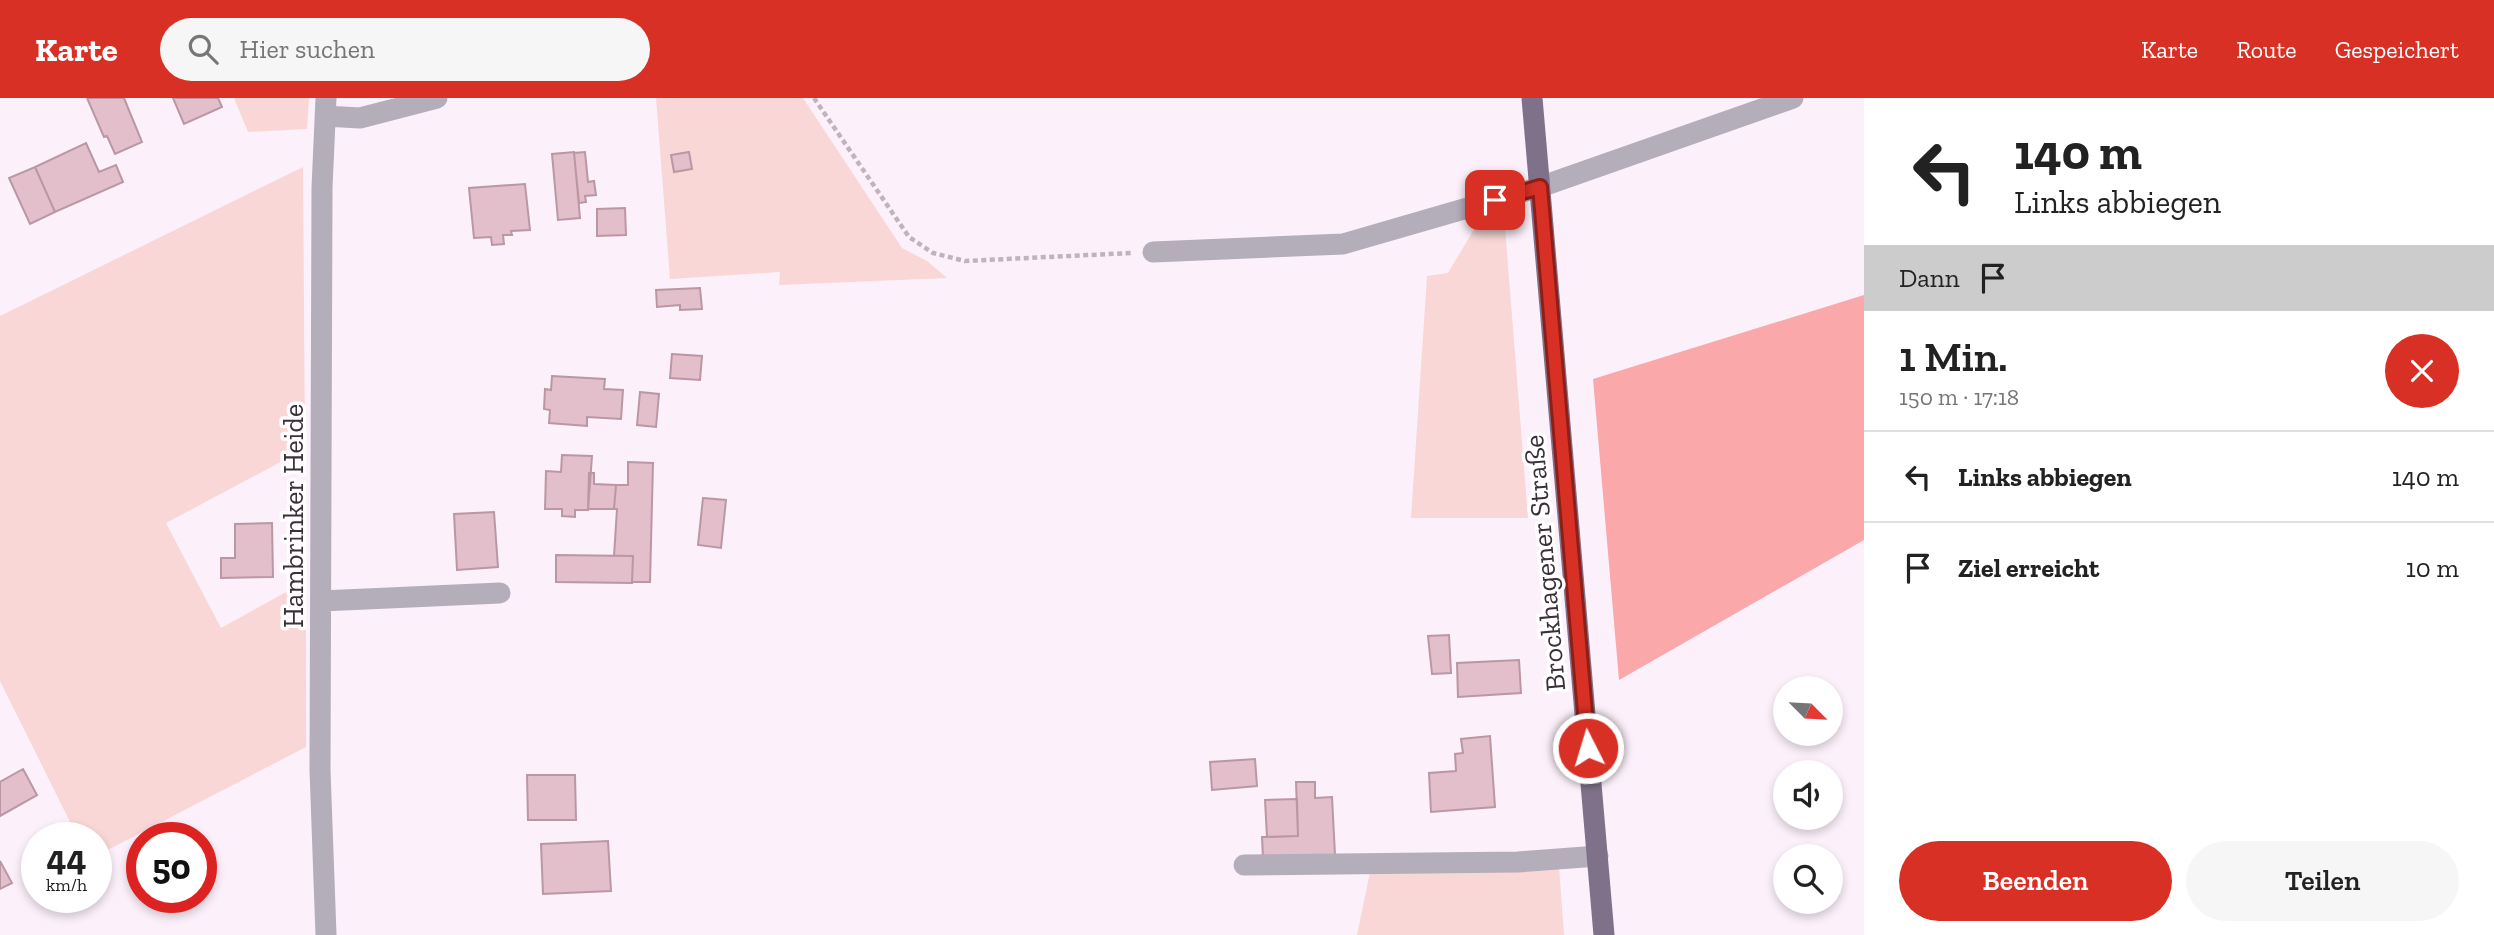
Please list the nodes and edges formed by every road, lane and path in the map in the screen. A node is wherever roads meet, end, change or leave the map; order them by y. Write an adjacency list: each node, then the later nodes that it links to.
1 (437, 98): 5 (street)
2 (814, 98): 7 (path)
3 (1532, 98): 6 (main road, Brockhagener Straße)
4 (1793, 98): 6 (street)
5 (325, 107): 9 (street, Hambrinker Heide)
6 (1540, 187): 7 (street); 10 (main road, Brockhagener Straße)
7 (1153, 252)
8 (500, 593): 9 (street)
9 (321, 601): 12 (street, Hambrinker Heide)
10 (1598, 856): 11 (street); 13 (main road, Brockhagener Straße)
11 (1244, 865)
12 (326, 935)
13 (1604, 935)

